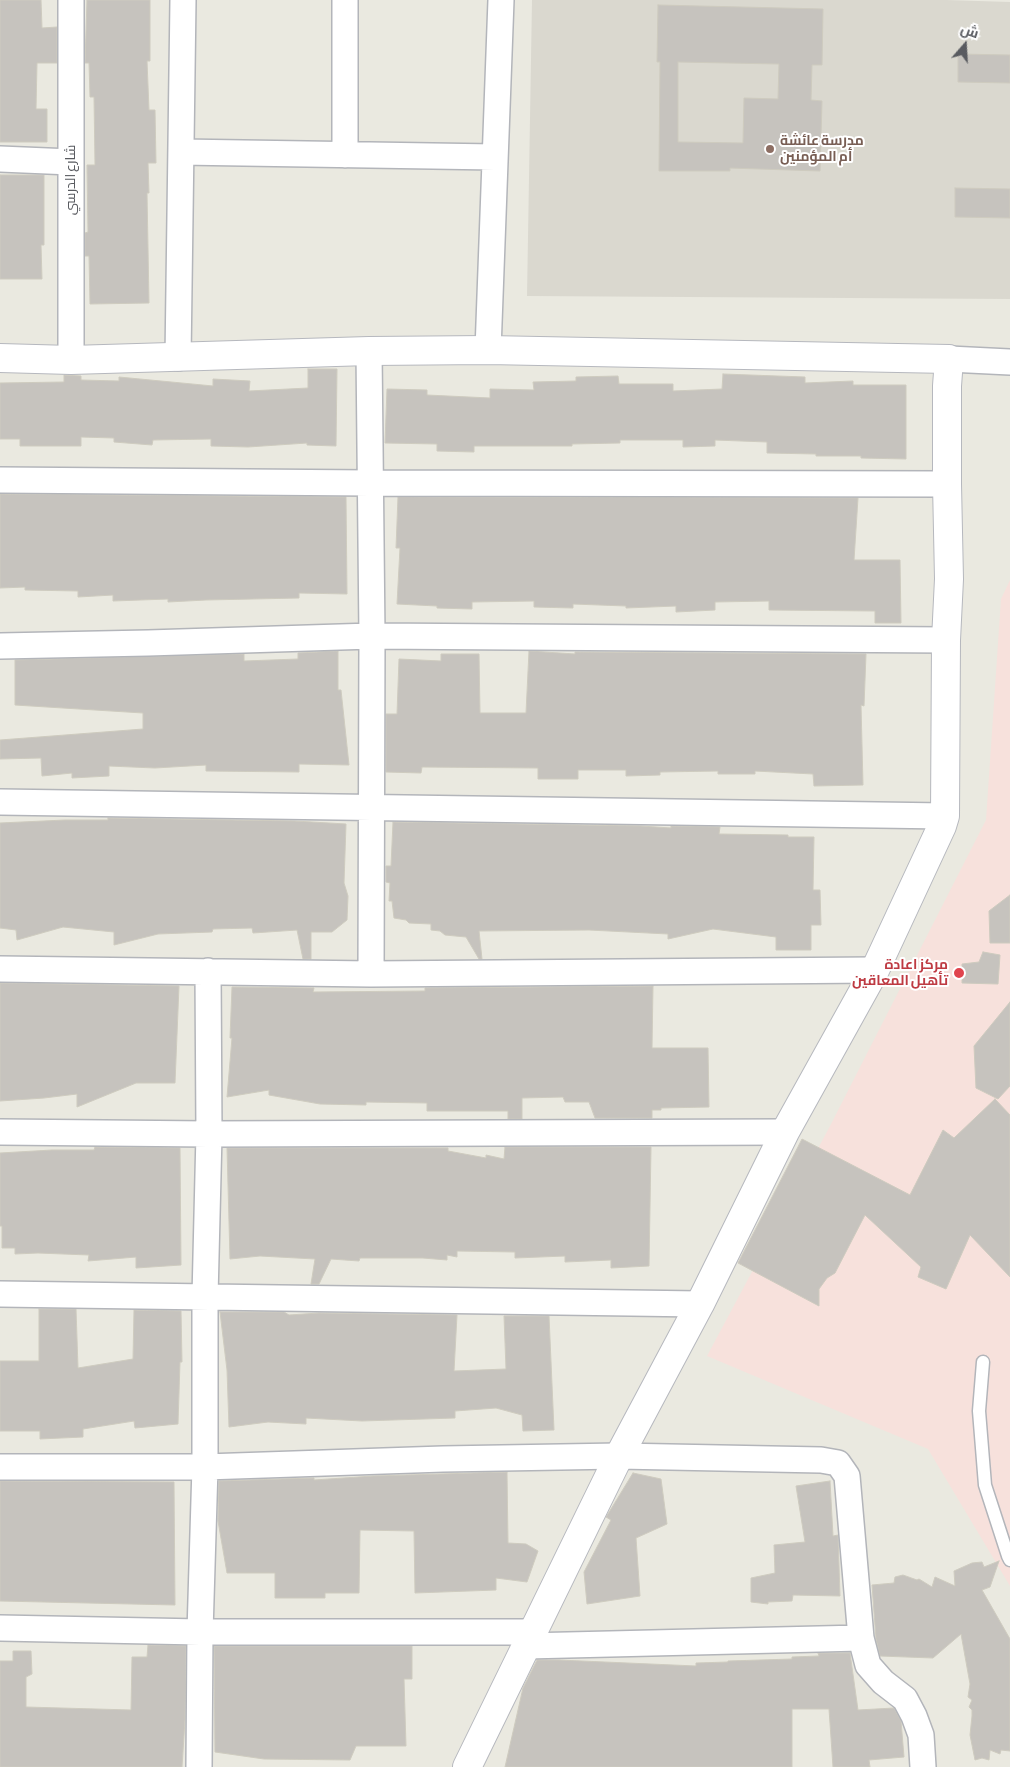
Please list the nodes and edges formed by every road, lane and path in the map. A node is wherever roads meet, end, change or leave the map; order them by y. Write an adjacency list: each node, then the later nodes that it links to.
1 (71, 0): 9 (street, شارع الدرسي)
2 (183, 0): 5 (street)
3 (345, 0): 6 (street)
4 (501, 0): 7 (street)
5 (181, 152): 6 (street); 13 (street)
6 (345, 155): 7 (street)
7 (495, 157): 10 (street)
8 (0, 159): 9 (street)
9 (71, 162): 15 (street, شارع الدرسي)
10 (488, 350): 11 (street); 14 (street)
11 (369, 352): 13 (street); 18 (street)
12 (0, 358): 15 (street)
13 (178, 358): 15 (street)
14 (949, 359): 16 (street); 19 (street)
15 (71, 360)
16 (1010, 362)
17 (0, 480): 18 (street)
18 (370, 483): 19 (street); 20 (street)
19 (947, 484): 21 (street)
20 (372, 636): 21 (street); 22 (street); 24 (street)
21 (946, 640): 25 (street)
22 (0, 646)
23 (0, 802): 24 (street)
24 (372, 808): 25 (street); 29 (street)
25 (945, 816): 27 (street)
26 (0, 969): 28 (street)
27 (875, 970): 29 (street); 31 (street)
28 (208, 971): 29 (street); 32 (street)
29 (371, 974)
30 (0, 1132): 32 (street)
31 (785, 1132): 32 (street); 35 (street)
32 (209, 1134): 34 (street)
33 (0, 1294): 34 (street)
34 (205, 1297): 35 (street); 39 (street)
35 (700, 1304): 37 (street)
36 (983, 1362): 40 (lane)
37 (619, 1456): 39 (street); 43 (street); 44 (street)
38 (0, 1466): 39 (street)
39 (204, 1467): 42 (street)
40 (1010, 1560)
41 (0, 1628): 42 (street)
42 (200, 1632): 44 (street); 45 (street)
43 (861, 1638): 44 (street); 47 (street)
44 (530, 1639): 46 (street)
45 (199, 1767)
46 (467, 1767)
47 (923, 1767)

